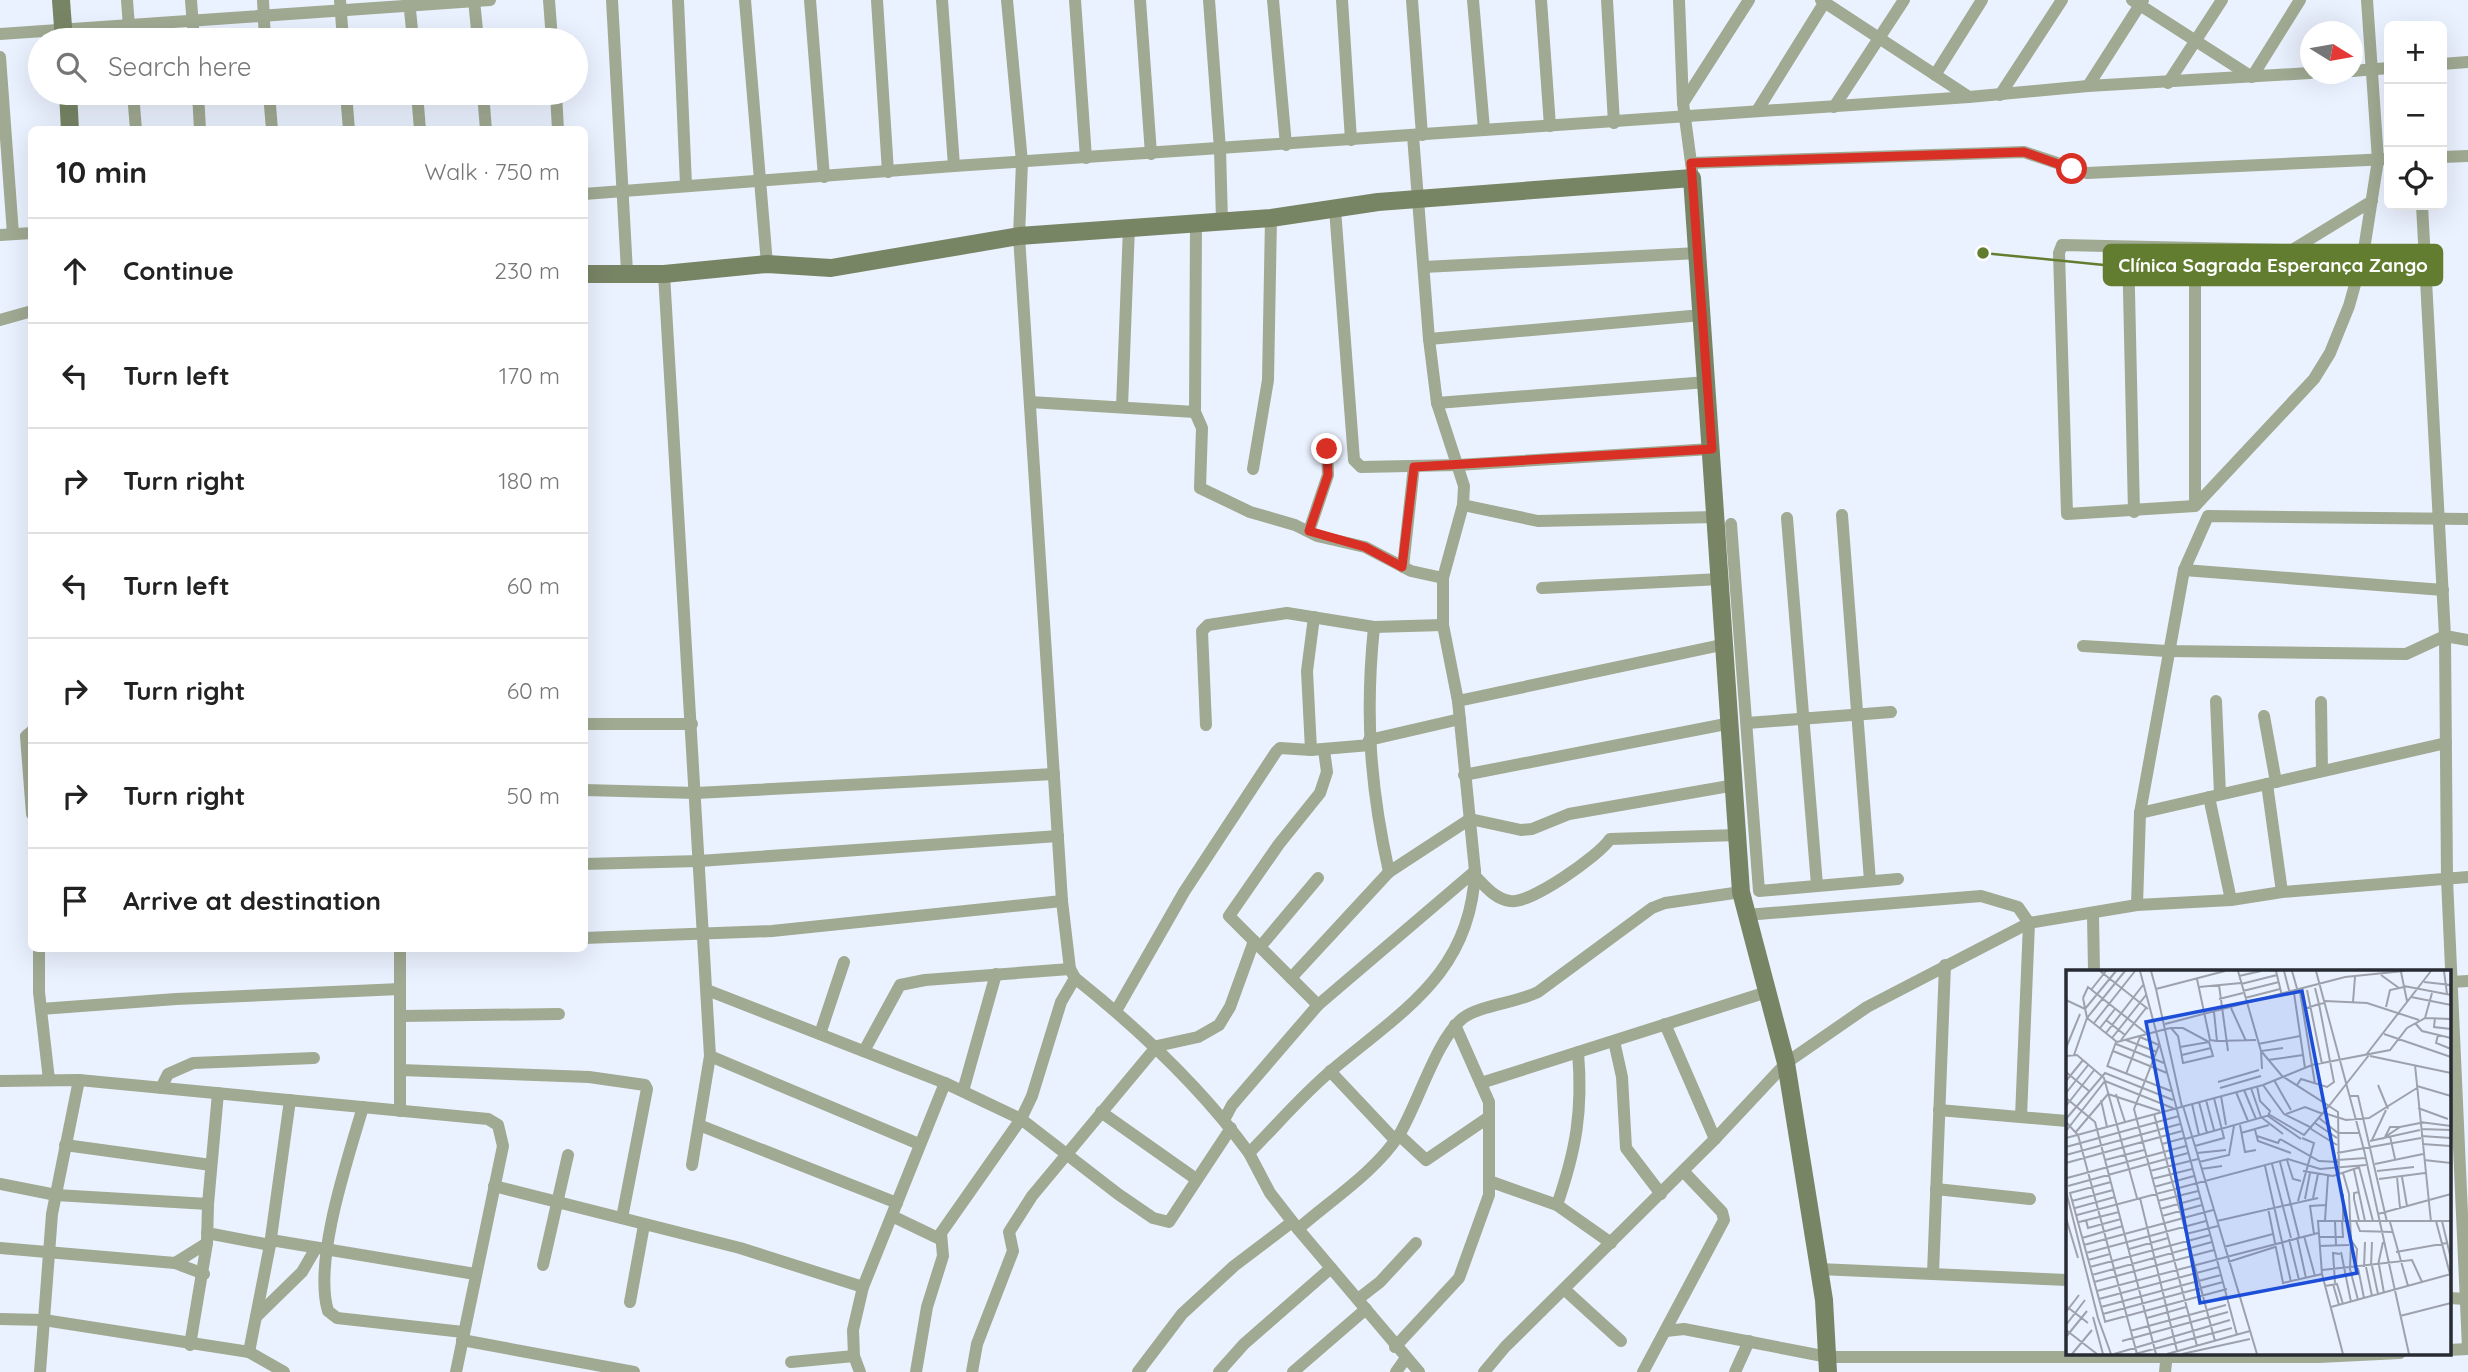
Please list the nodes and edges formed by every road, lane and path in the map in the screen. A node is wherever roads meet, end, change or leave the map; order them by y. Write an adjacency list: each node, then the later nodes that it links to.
1 (61, 0): 39 (street)
2 (127, 0): 38 (street)
3 (191, 0): 37 (street)
4 (262, 0): 36 (street)
5 (474, 0): 6 (street); 34 (street); 46 (street)
6 (490, 0)
7 (549, 0): 47 (street)
8 (612, 0): 103 (street)
9 (678, 0): 102 (street)
10 (745, 0): 101 (street)
11 (810, 0): 100 (street)
12 (877, 0): 99 (street)
13 (942, 0): 97 (street)
14 (1007, 0): 96 (street)
15 (1075, 0): 94 (street)
16 (1140, 0): 91 (street)
17 (1209, 0): 90 (street)
18 (1273, 0): 89 (street)
19 (1342, 0): 88 (street)
20 (1412, 0): 87 (street)
21 (1473, 0): 86 (street)
22 (1541, 0): 85 (street)
23 (1607, 0): 76 (street)
24 (1679, 0): 74 (street)
25 (1749, 0): 74 (street)
26 (1904, 0): 50 (street)
27 (1982, 0): 58 (street)
28 (2062, 0): 63 (street)
29 (2222, 0): 51 (street)
30 (2300, 0): 60 (street)
31 (2367, 0): 56 (street)
32 (1824, 1): 50 (street); 75 (street)
33 (2138, 2): 51 (street); 62 (street)
34 (410, 3): 35 (street); 45 (street)
35 (340, 5): 36 (street); 44 (street)
36 (264, 16): 37 (street); 43 (street)
37 (192, 21): 38 (street); 42 (street)
38 (129, 24): 40 (street); 41 (street)
39 (63, 28)
40 (105, 28)
41 (129, 28)
42 (193, 28)
43 (264, 28)
44 (342, 28)
45 (412, 28)
46 (477, 28)
47 (551, 28)
48 (0, 34): 49 (street)
49 (28, 34)
50 (1879, 38): 58 (street); 73 (street)
51 (2196, 41): 60 (street); 61 (street)
52 (0, 57): 114 (street)
53 (2468, 62): 54 (street)
54 (2447, 64)
55 (2384, 68): 56 (street)
56 (2372, 69): 57 (street); 95 (street)
57 (2363, 70)
58 (1936, 75): 64 (street)
59 (2300, 75): 60 (street)
60 (2252, 78): 61 (street)
61 (2168, 83): 62 (street)
62 (2088, 86): 63 (street)
63 (2000, 95): 64 (street)
64 (1969, 97): 73 (street)
65 (69, 105): 77 (street)
66 (134, 105): 78 (street)
67 (199, 105): 79 (street)
68 (270, 105): 80 (street)
69 (347, 105): 81 (street)
70 (418, 105): 82 (street)
71 (484, 105): 83 (street)
72 (557, 105): 84 (street)
73 (1834, 107): 75 (street)
74 (1684, 110): 75 (street); 76 (street); 98 (street)
75 (1757, 111)
76 (1614, 123): 85 (street)
77 (70, 126)
78 (136, 126)
79 (201, 126)
80 (272, 126)
81 (349, 126)
82 (420, 126)
83 (486, 126)
84 (558, 126)
85 (1550, 126): 86 (street)
86 (1484, 129): 87 (street)
87 (1417, 136): 88 (street); 105 (street)
88 (1351, 140): 89 (street)
89 (1286, 145): 90 (street)
90 (1220, 149): 91 (street); 110 (street)
91 (1151, 154): 94 (street)
92 (2468, 156): 93 (street)
93 (2447, 157)
94 (1086, 158): 96 (street)
95 (2383, 160): 98 (street); 106 (street)
96 (1022, 162): 97 (street); 115 (street)
97 (954, 166): 99 (street)
98 (1692, 171): 105 (street); 118 (street)
99 (888, 172): 100 (street)
100 (824, 177): 101 (street)
101 (758, 182): 102 (street); 119 (street)
102 (687, 186): 103 (street)
103 (623, 193): 104 (street); 121 (street)
104 (588, 194)
105 (1420, 199): 107 (street); 120 (street)
106 (2372, 201): 117 (street); 139 (street)
107 (1335, 209): 109 (street); 136 (street)
108 (2422, 210): 145 (street)
109 (1271, 218): 110 (street); 137 (street)
110 (1222, 220): 111 (street)
111 (1196, 223): 112 (street); 132 (street)
112 (1129, 227): 115 (street); 131 (street)
113 (28, 233): 114 (street)
114 (7, 234)
115 (1019, 236): 119 (street); 129 (street)
116 (2128, 247): 117 (street); 140 (street); 140 (street)
117 (2196, 248): 139 (street)
118 (1698, 253): 120 (street); 125 (street)
119 (767, 264): 123 (street)
120 (1424, 267): 127 (street)
121 (627, 272): 122 (street); 123 (street)
122 (588, 274)
123 (664, 274): 171 (street)
124 (28, 312): 126 (street)
125 (1702, 315): 127 (street); 128 (street)
126 (0, 320)
127 (1429, 339): 130 (street)
128 (1707, 382): 130 (street); 134 (street)
129 (1030, 402): 131 (street); 179 (street)
130 (1437, 403): 135 (street)
131 (1122, 407): 132 (street)
132 (1195, 412): 146 (street)
133 (1327, 449): 146 (street)
134 (1712, 449): 135 (street); 144 (street)
135 (1458, 465): 136 (street); 138 (street)
136 (1414, 467): 147 (street)
137 (1253, 469)
138 (1463, 505): 144 (street); 149 (street)
139 (2195, 506): 140 (street)
140 (2134, 512)
141 (1842, 515): 165 (street)
142 (1787, 518): 168 (street)
143 (2468, 519): 145 (street)
144 (1724, 520): 150 (street); 169 (street)
145 (2439, 521): 148 (street); 152 (street)
146 (1309, 531): 147 (street)
147 (1402, 567): 149 (street)
148 (2184, 570): 152 (street); 160 (street)
149 (1444, 578): 154 (street)
150 (1721, 579): 151 (street); 158 (street)
151 (1542, 588)
152 (2443, 590): 156 (street)
153 (1314, 617): 155 (street); 172 (street); 176 (street)
154 (1443, 625): 155 (street); 161 (street)
155 (1374, 627): 174 (street)
156 (2445, 636): 157 (street); 160 (street); 175 (street)
157 (2468, 640)
158 (1726, 644): 161 (street); 169 (street)
159 (2083, 646): 160 (street)
160 (2167, 652): 186 (street)
161 (1458, 701): 167 (street)
162 (2216, 701): 185 (street)
163 (2321, 702): 178 (street)
164 (1891, 712): 165 (street)
165 (1858, 714): 168 (street); 198 (street)
166 (2264, 716): 181 (street)
167 (1460, 719): 174 (street); 180 (street)
168 (1804, 719): 169 (street); 199 (street)
169 (1739, 723): 180 (street); 182 (street); 199 (street)
170 (588, 724): 171 (street)
171 (692, 724): 184 (street)
172 (1206, 726)
173 (28, 734): 177 (street)
174 (1370, 742): 176 (street); 192 (street)
175 (2446, 743): 178 (street); 197 (street)
176 (1317, 750): 210 (street); 226 (street)
177 (28, 764)
178 (2322, 771): 181 (street)
179 (1054, 774): 184 (street); 189 (street)
180 (1464, 775): 187 (street)
181 (2271, 783): 185 (street); 201 (street)
182 (1735, 785): 187 (street); 188 (street)
183 (588, 790): 184 (street)
184 (696, 793): 190 (street)
185 (2215, 796): 186 (street); 202 (street)
186 (2140, 813): 204 (street)
187 (1470, 819): 192 (street); 193 (street)
188 (1738, 835): 193 (street); 200 (street)
189 (1058, 836): 190 (street); 203 (street)
190 (699, 861): 191 (street); 208 (street)
191 (588, 864)
192 (1389, 872): 218 (street)
193 (1475, 874): 224 (street); 240 (street)
194 (2468, 877): 197 (street)
195 (1318, 878): 210 (street)
196 (1898, 879): 198 (street)
197 (2447, 879): 201 (street); 220 (street)
198 (1870, 881): 199 (street)
199 (1817, 885)
200 (1741, 892): 205 (street); 230 (street)
201 (2283, 892): 202 (street)
202 (2231, 900): 204 (street)
203 (1062, 901): 208 (street); 217 (street)
204 (2137, 905): 206 (street)
205 (1746, 915): 207 (street); 223 (street)
206 (2093, 915): 207 (street); 215 (street)
207 (2029, 923): 214 (street); 255 (street)
208 (702, 931): 209 (street); 222 (street)
209 (588, 938)
210 (1257, 944): 218 (street); 233 (street)
211 (39, 952): 225 (street)
212 (400, 952): 221 (street)
213 (845, 962): 231 (street)
214 (1945, 965): 238 (street); 251 (street)
215 (2094, 970)
216 (996, 974): 217 (street); 234 (street); 247 (street)
217 (1072, 974): 226 (street); 256 (street)
218 (1292, 978): 224 (street)
219 (2468, 981): 220 (street)
220 (2451, 982): 276 (street)
221 (400, 989): 225 (street); 228 (street)
222 (707, 990): 231 (street); 236 (street)
223 (1767, 992): 229 (street); 238 (street)
224 (1318, 1005): 258 (street)
225 (41, 1009): 241 (street)
226 (1116, 1011): 233 (street)
227 (559, 1014): 228 (street)
228 (400, 1016): 239 (street)
229 (1665, 1024): 232 (street); 261 (street)
230 (1455, 1025): 245 (street); 260 (street)
231 (820, 1034): 234 (street)
232 (1614, 1041): 235 (street); 275 (street)
233 (1157, 1046): 253 (street); 258 (street)
234 (864, 1051): 244 (street)
235 (1578, 1052): 245 (street); 282 (street)
236 (710, 1056): 259 (street); 262 (street)
237 (314, 1058): 246 (street)
238 (1786, 1063): 261 (street); 299 (street)
239 (400, 1070): 252 (street); 284 (street)
240 (1330, 1071): 260 (street); 264 (street)
241 (49, 1080): 242 (street); 243 (street)
242 (79, 1080): 246 (street); 263 (street)
243 (0, 1081)
244 (945, 1083): 247 (street); 262 (street)
245 (1481, 1083): 254 (street)
246 (162, 1088): 248 (street)
247 (963, 1091): 256 (street)
248 (218, 1093): 249 (street); 267 (street)
249 (290, 1100): 250 (street); 289 (street)
250 (363, 1107): 252 (street); 293 (street)
251 (1939, 1110): 255 (street); 274 (street)
252 (400, 1111): 273 (street)
253 (1101, 1112): 266 (street); 270 (street)
254 (1489, 1117): 260 (street); 271 (street)
255 (2021, 1117): 257 (street)
256 (1021, 1119): 266 (street); 288 (street)
257 (2066, 1121)
258 (1228, 1124): 264 (street); 270 (street)
259 (699, 1125): 268 (street); 280 (street)
260 (1397, 1137): 286 (street)
261 (1715, 1139): 269 (street)
262 (919, 1143): 280 (street)
263 (65, 1144): 267 (street); 277 (street)
264 (1249, 1153): 286 (street)
265 (568, 1155): 279 (street)
266 (1065, 1155): 270 (street); 336 (street)
267 (212, 1165): 281 (street)
268 (692, 1165)
269 (1683, 1171): 275 (street); 313 (street)
270 (1196, 1179)
271 (1489, 1181): 282 (street); 319 (street)
272 (0, 1184): 277 (street)
273 (494, 1186): 279 (street); 302 (street)
274 (1936, 1189): 278 (street); 301 (street)
275 (1661, 1194): 290 (street)
276 (2465, 1194): 296 (street)
277 (56, 1195): 281 (street); 294 (street)
278 (2030, 1199)
279 (557, 1202): 284 (street); 297 (street)
280 (897, 1203): 283 (street)
281 (208, 1204): 287 (street)
282 (1557, 1205): 290 (street)
283 (892, 1216): 288 (street); 304 (street)
284 (622, 1218): 285 (street)
285 (644, 1225): 304 (street); 308 (street)
286 (1295, 1225): 298 (street); 337 (street)
287 (207, 1238): 289 (street); 295 (street); 300 (street)
288 (940, 1239): 335 (street)
289 (270, 1242): 293 (street); 310 (street)
290 (1611, 1242): 305 (street)
291 (1416, 1243): 309 (street)
292 (0, 1248): 294 (street)
293 (321, 1249): 302 (street); 310 (street); 315 (street)
294 (50, 1252): 295 (street); 312 (street)
295 (175, 1263): 300 (street)
296 (2466, 1263): 307 (street)
297 (543, 1265)
298 (1331, 1268): 309 (street); 338 (street)
299 (1819, 1269): 301 (street); 329 (street)
300 (204, 1274): 318 (street)
301 (1933, 1274): 303 (street)
302 (475, 1275): 315 (street)
303 (2066, 1280)
304 (863, 1287): 325 (street)
305 (1564, 1289): 316 (street); 342 (street)
306 (2450, 1298): 307 (street)
307 (2466, 1299): 314 (street)
308 (630, 1302)
309 (1362, 1304): 319 (street); 339 (street)
310 (256, 1317): 322 (street)
311 (0, 1319): 312 (street)
312 (44, 1320): 318 (street); 330 (street)
313 (1666, 1331): 317 (street); 343 (street)
314 (2468, 1333): 320 (street)
315 (462, 1336): 332 (street); 333 (street)
316 (1621, 1341)
317 (1749, 1341): 329 (street); 344 (street)
318 (190, 1345): 322 (street)
319 (1395, 1347): 327 (street)
320 (2468, 1349): 321 (street)
321 (2450, 1350)
322 (249, 1352): 331 (street)
323 (2380, 1354): 326 (street)
324 (2167, 1355): 326 (street); 329 (street); 345 (street)
325 (854, 1356): 328 (street); 334 (street)
326 (2319, 1357): 346 (street)
327 (1406, 1358): 340 (street); 341 (street)
328 (790, 1362)
329 (1828, 1364)
330 (40, 1372)
331 (284, 1372)
332 (456, 1372)
333 (634, 1372)
334 (860, 1372)
335 (916, 1372)
336 (972, 1372)
337 (1138, 1372)
338 (1219, 1372)
339 (1293, 1372)
340 (1396, 1372)
341 (1419, 1372)
342 (1484, 1372)
343 (1643, 1372)
344 (1735, 1372)
345 (2165, 1372)
346 (2320, 1372)

